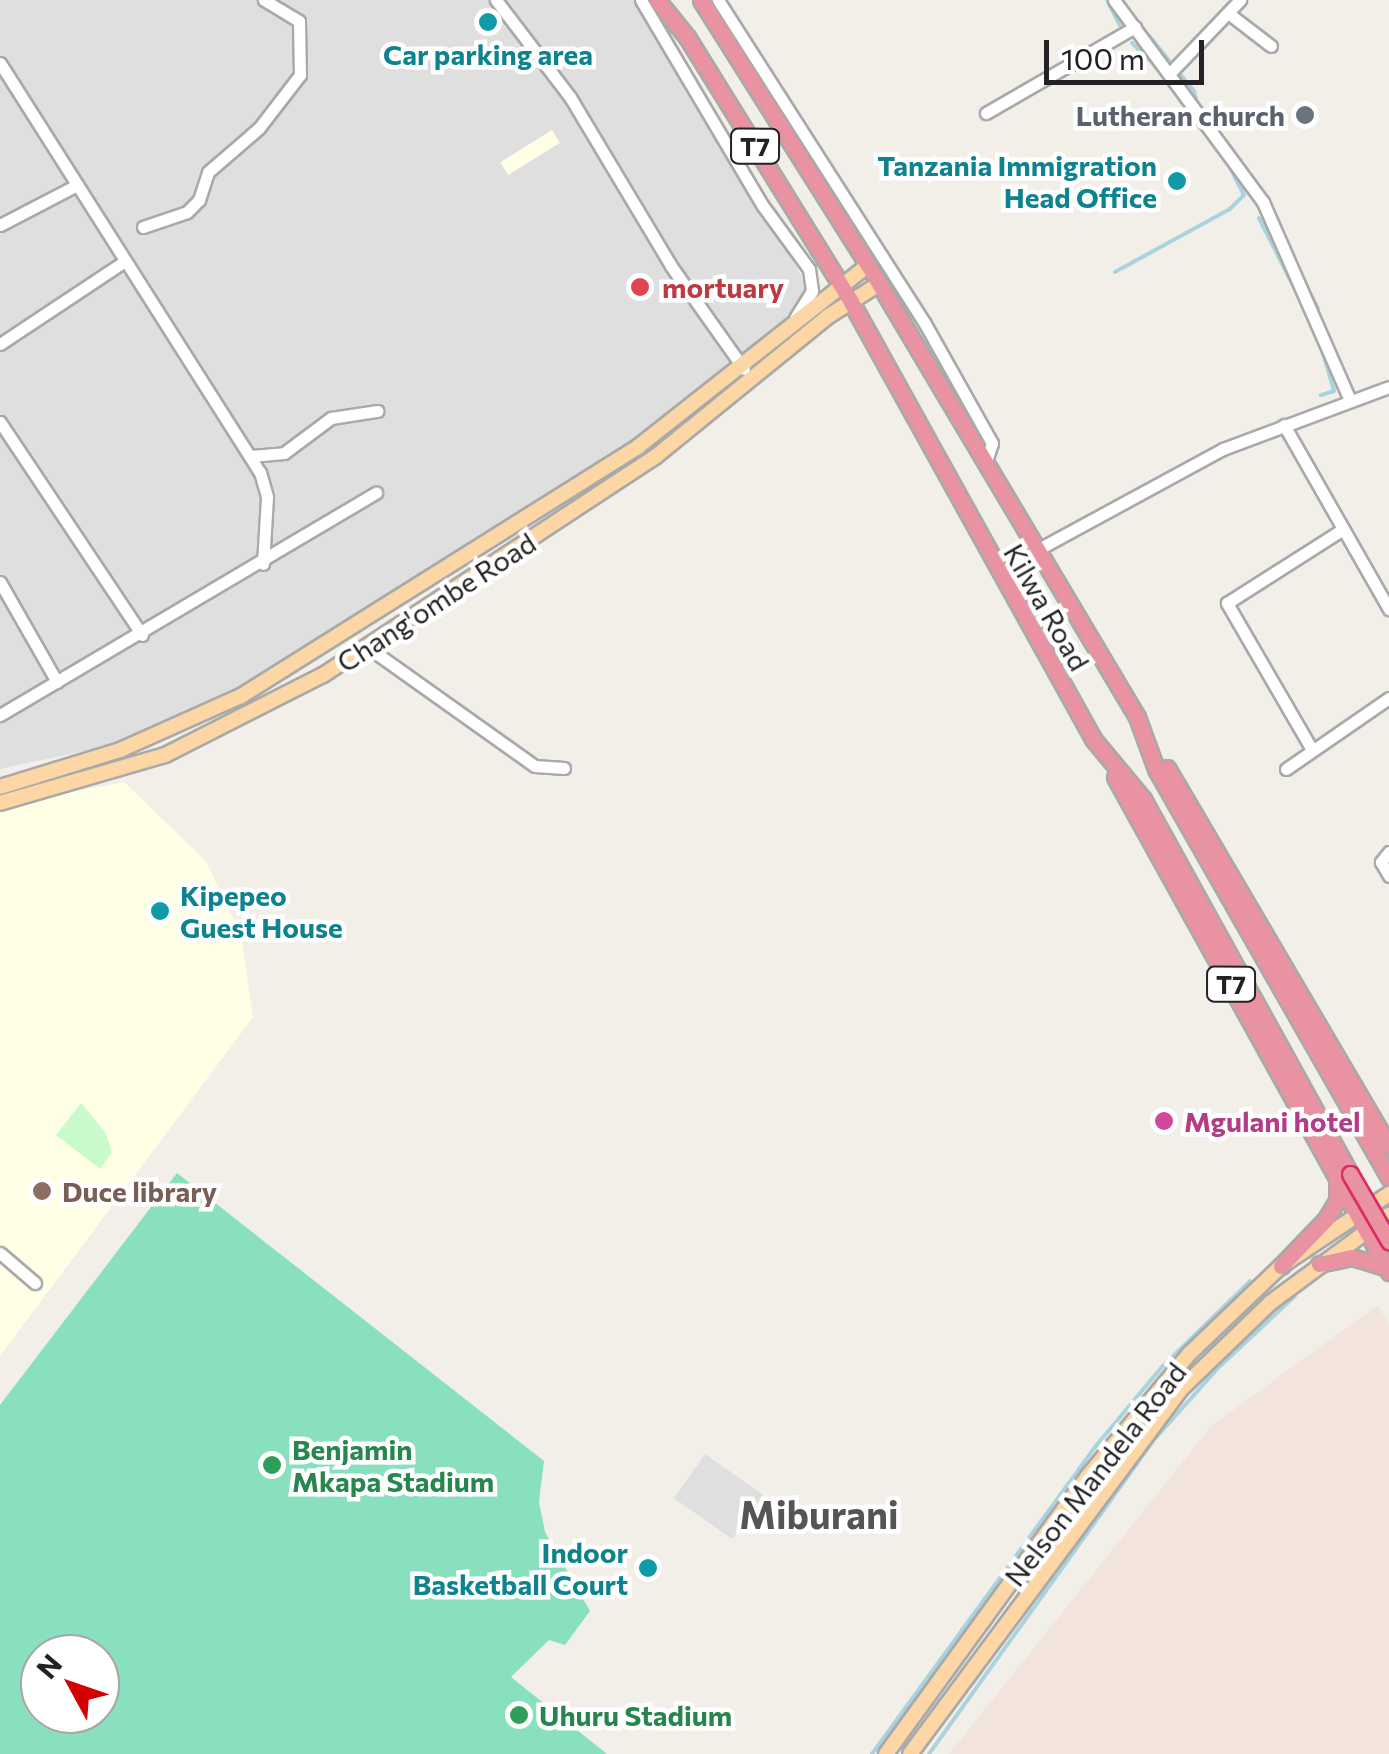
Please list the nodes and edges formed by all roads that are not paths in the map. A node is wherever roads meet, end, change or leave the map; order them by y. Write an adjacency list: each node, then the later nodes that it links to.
1 (264, 0): 9 (street)
2 (496, 0): 30 (street)
3 (641, 0): 28 (street)
4 (657, 0): 20 (highway, Kilwa Road / T7)
5 (701, 0): 21 (highway, Kilwa Road / T7)
6 (718, 0): 37 (street)
7 (1114, 0): 11 (street)
8 (1240, 0): 10 (street)
9 (276, 3): 18 (street)
10 (1228, 12): 12 (street); 14 (street)
11 (1134, 27): 14 (street); 15 (street)
12 (1271, 46)
13 (0, 63): 16 (street)
14 (1169, 74): 32 (street)
15 (986, 113)
16 (77, 185): 17 (street); 19 (street)
17 (0, 225)
18 (143, 227)
19 (125, 261): 29 (street); 36 (street)
20 (827, 264): 23 (highway, Kilwa Road / T7); 25 (main road)
21 (868, 265): 22 (highway, Kilwa Road / T7); 23 (main road, Chang'ombe Road)
22 (879, 284): 24 (main road, Chang'ombe Road); 37 (highway, Kilwa Road / T7)
23 (842, 287): 24 (highway, Kilwa Road / T7); 25 (main road, Chang'ombe Road)
24 (851, 302): 26 (main road, Chang'ombe Road); 27 (highway, Kilwa Road / T7)
25 (812, 311): 28 (main road, Chang'ombe Road)
26 (827, 317): 27 (main road); 45 (main road, Chang'ombe Road)
27 (863, 323): 50 (highway, Kilwa Road / T7)
28 (782, 336): 30 (main road, Chang'ombe Road)
29 (0, 344)
30 (744, 369): 54 (main road, Chang'ombe Road)
31 (1389, 387): 32 (street)
32 (1349, 398): 35 (street)
33 (378, 411): 36 (street)
34 (0, 422): 44 (street)
35 (1284, 425): 39 (street); 40 (street)
36 (250, 456): 41 (street)
37 (986, 464): 40 (highway, Kilwa Road / T7)
38 (376, 493): 41 (street)
39 (1343, 529): 43 (street); 51 (street)
40 (1035, 551): 49 (highway, Kilwa Road / T7)
41 (263, 564): 44 (street)
42 (0, 582): 46 (street)
43 (1389, 609)
44 (142, 635): 46 (street)
45 (366, 646): 52 (street); 55 (main road, Chang'ombe Road)
46 (57, 682): 48 (street)
47 (1389, 698): 51 (street)
48 (1, 713)
49 (1136, 717): 58 (highway, T7); 60 (highway, Kilwa Road / T7)
50 (1093, 739): 59 (highway, T7); 64 (highway, Kilwa Road / T7, bridge)
51 (1311, 748): 53 (street)
52 (564, 768)
53 (1286, 768)
54 (0, 787)
55 (0, 803)
56 (1389, 852): 57 (street)
57 (1389, 876)
58 (1388, 1142)
59 (1334, 1165): 63 (highway, T7); 67 (highway)
60 (1389, 1178)
61 (1389, 1194): 63 (main road, Nelson Mandela Road)
62 (1389, 1215): 63 (main road, Nelson Mandela Road)
63 (1360, 1224): 66 (main road, Nelson Mandela Road); 67 (main road, Nelson Mandela Road); 68 (highway, T7)
64 (1389, 1242)
65 (0, 1253): 69 (street)
66 (1319, 1264): 68 (highway); 71 (main road, Nelson Mandela Road)
67 (1281, 1266): 70 (main road, Nelson Mandela Road)
68 (1388, 1270)
69 (35, 1282)
70 (886, 1754)
71 (910, 1754)

